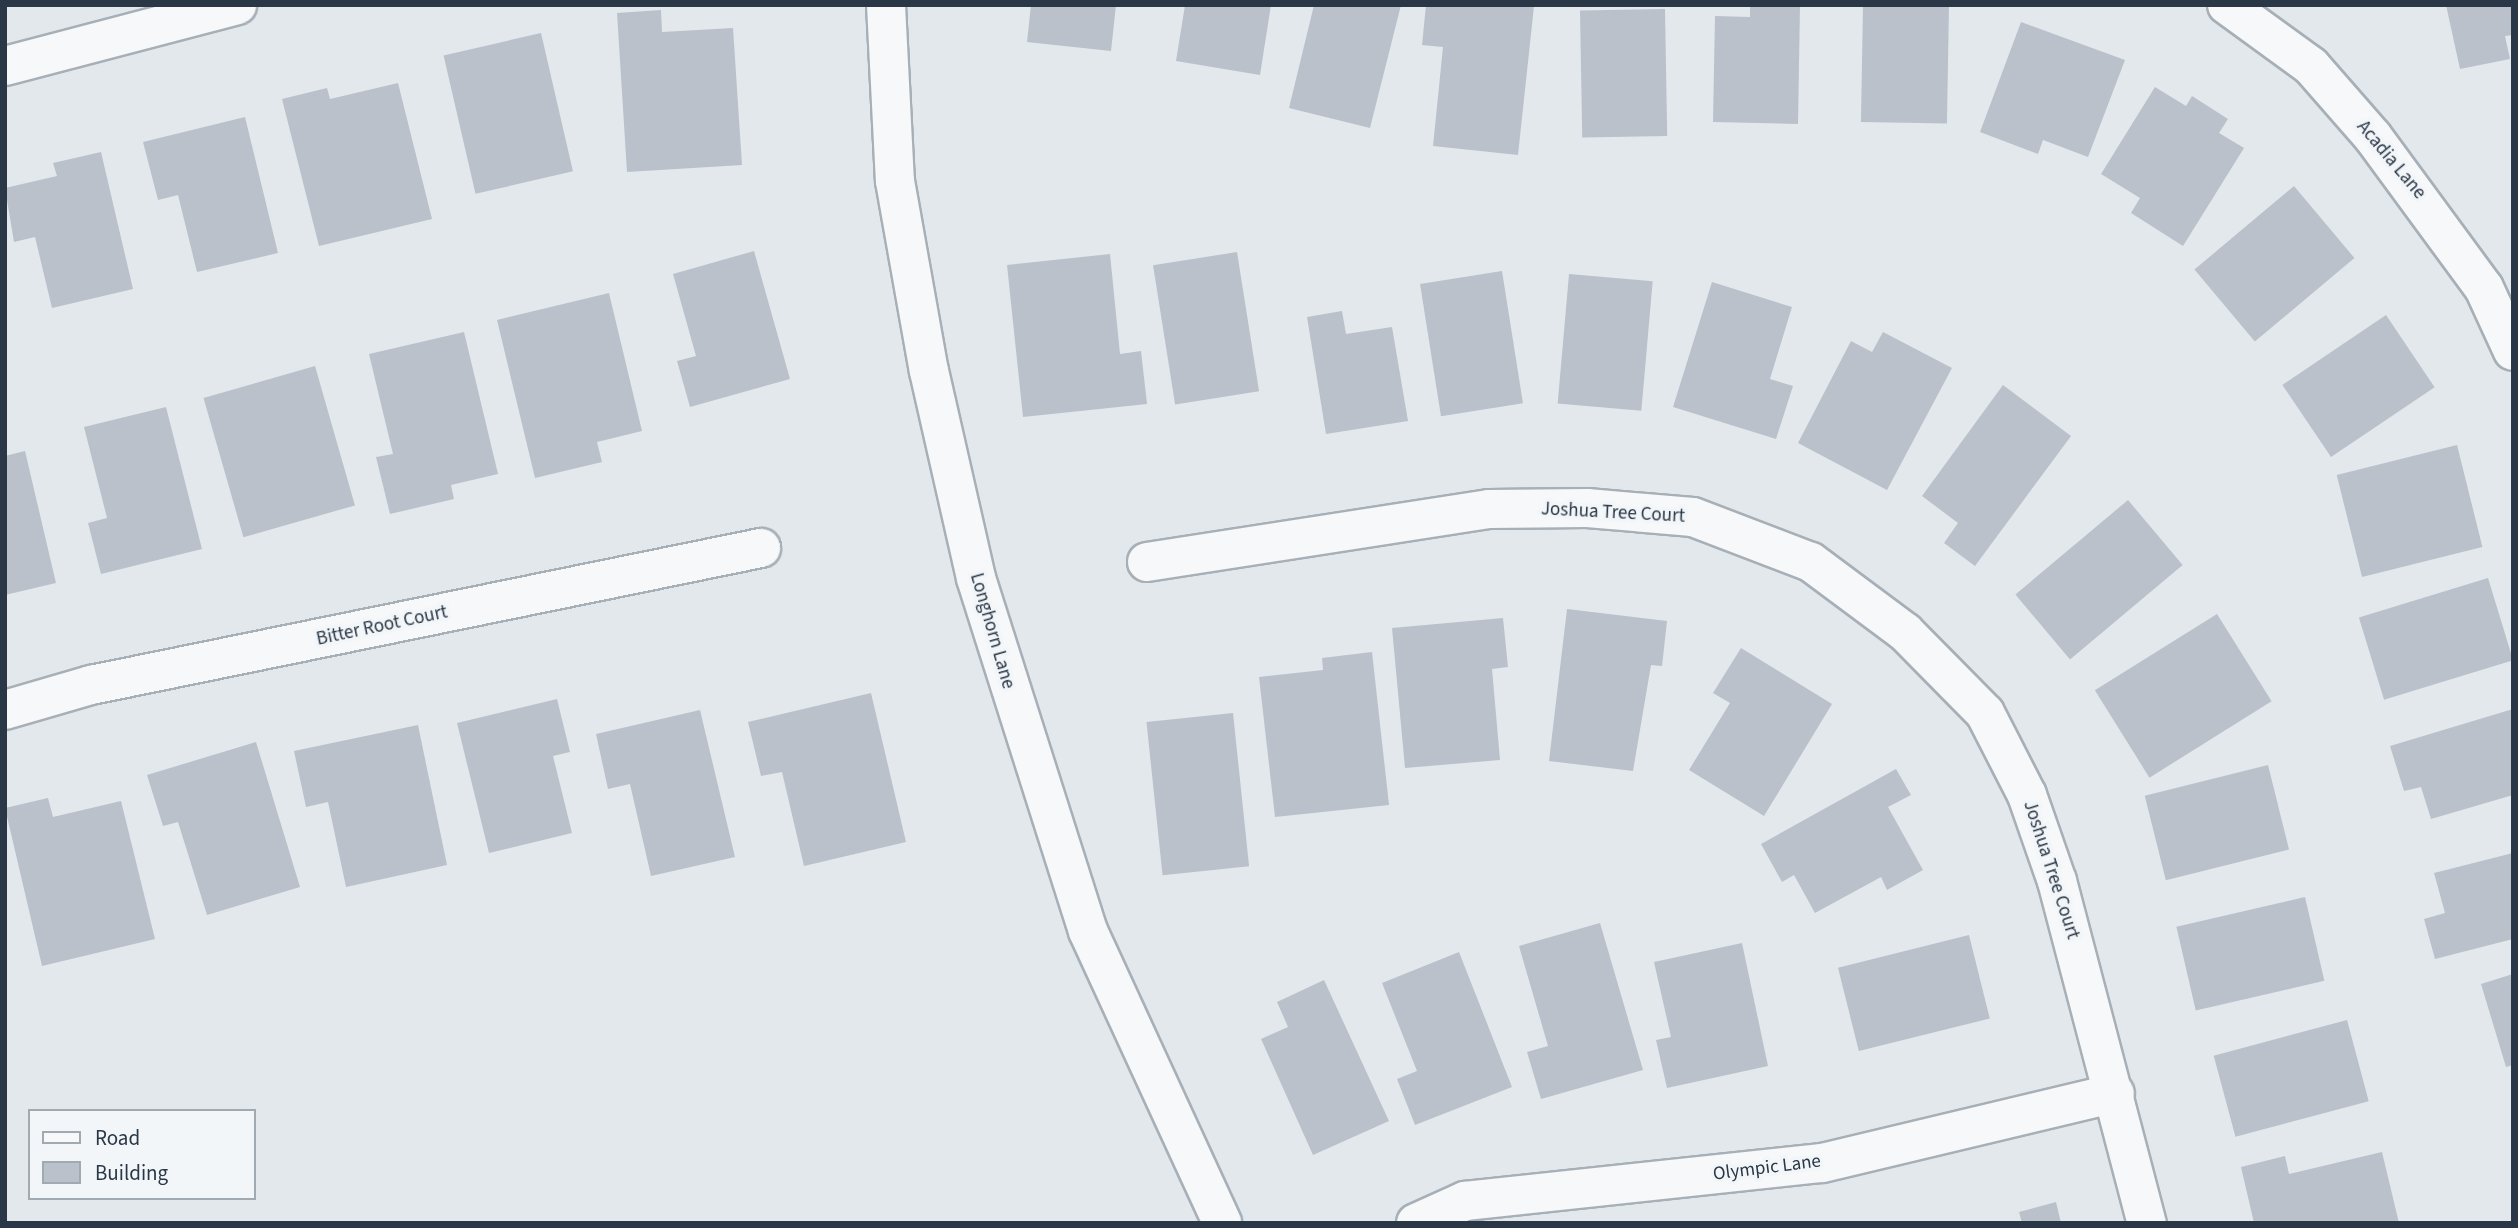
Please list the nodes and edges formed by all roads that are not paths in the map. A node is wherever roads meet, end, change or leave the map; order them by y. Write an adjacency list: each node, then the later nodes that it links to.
1 (237, 5): 5 (street)
2 (886, 5): 11 (street, Longhorn Lane)
3 (2227, 5): 4 (street, Acadia Lane)
4 (2265, 17): 6 (street, Acadia Lane)
5 (5, 66)
6 (2513, 351)
7 (761, 548): 9 (street, Bitter Root Court)
8 (1147, 562): 10 (street, Joshua Tree Court)
9 (5, 710)
10 (2115, 1093): 12 (street, Olympic Lane); 13 (street, Joshua Tree Court)
11 (1222, 1223)
12 (1416, 1223)
13 (2147, 1223)

